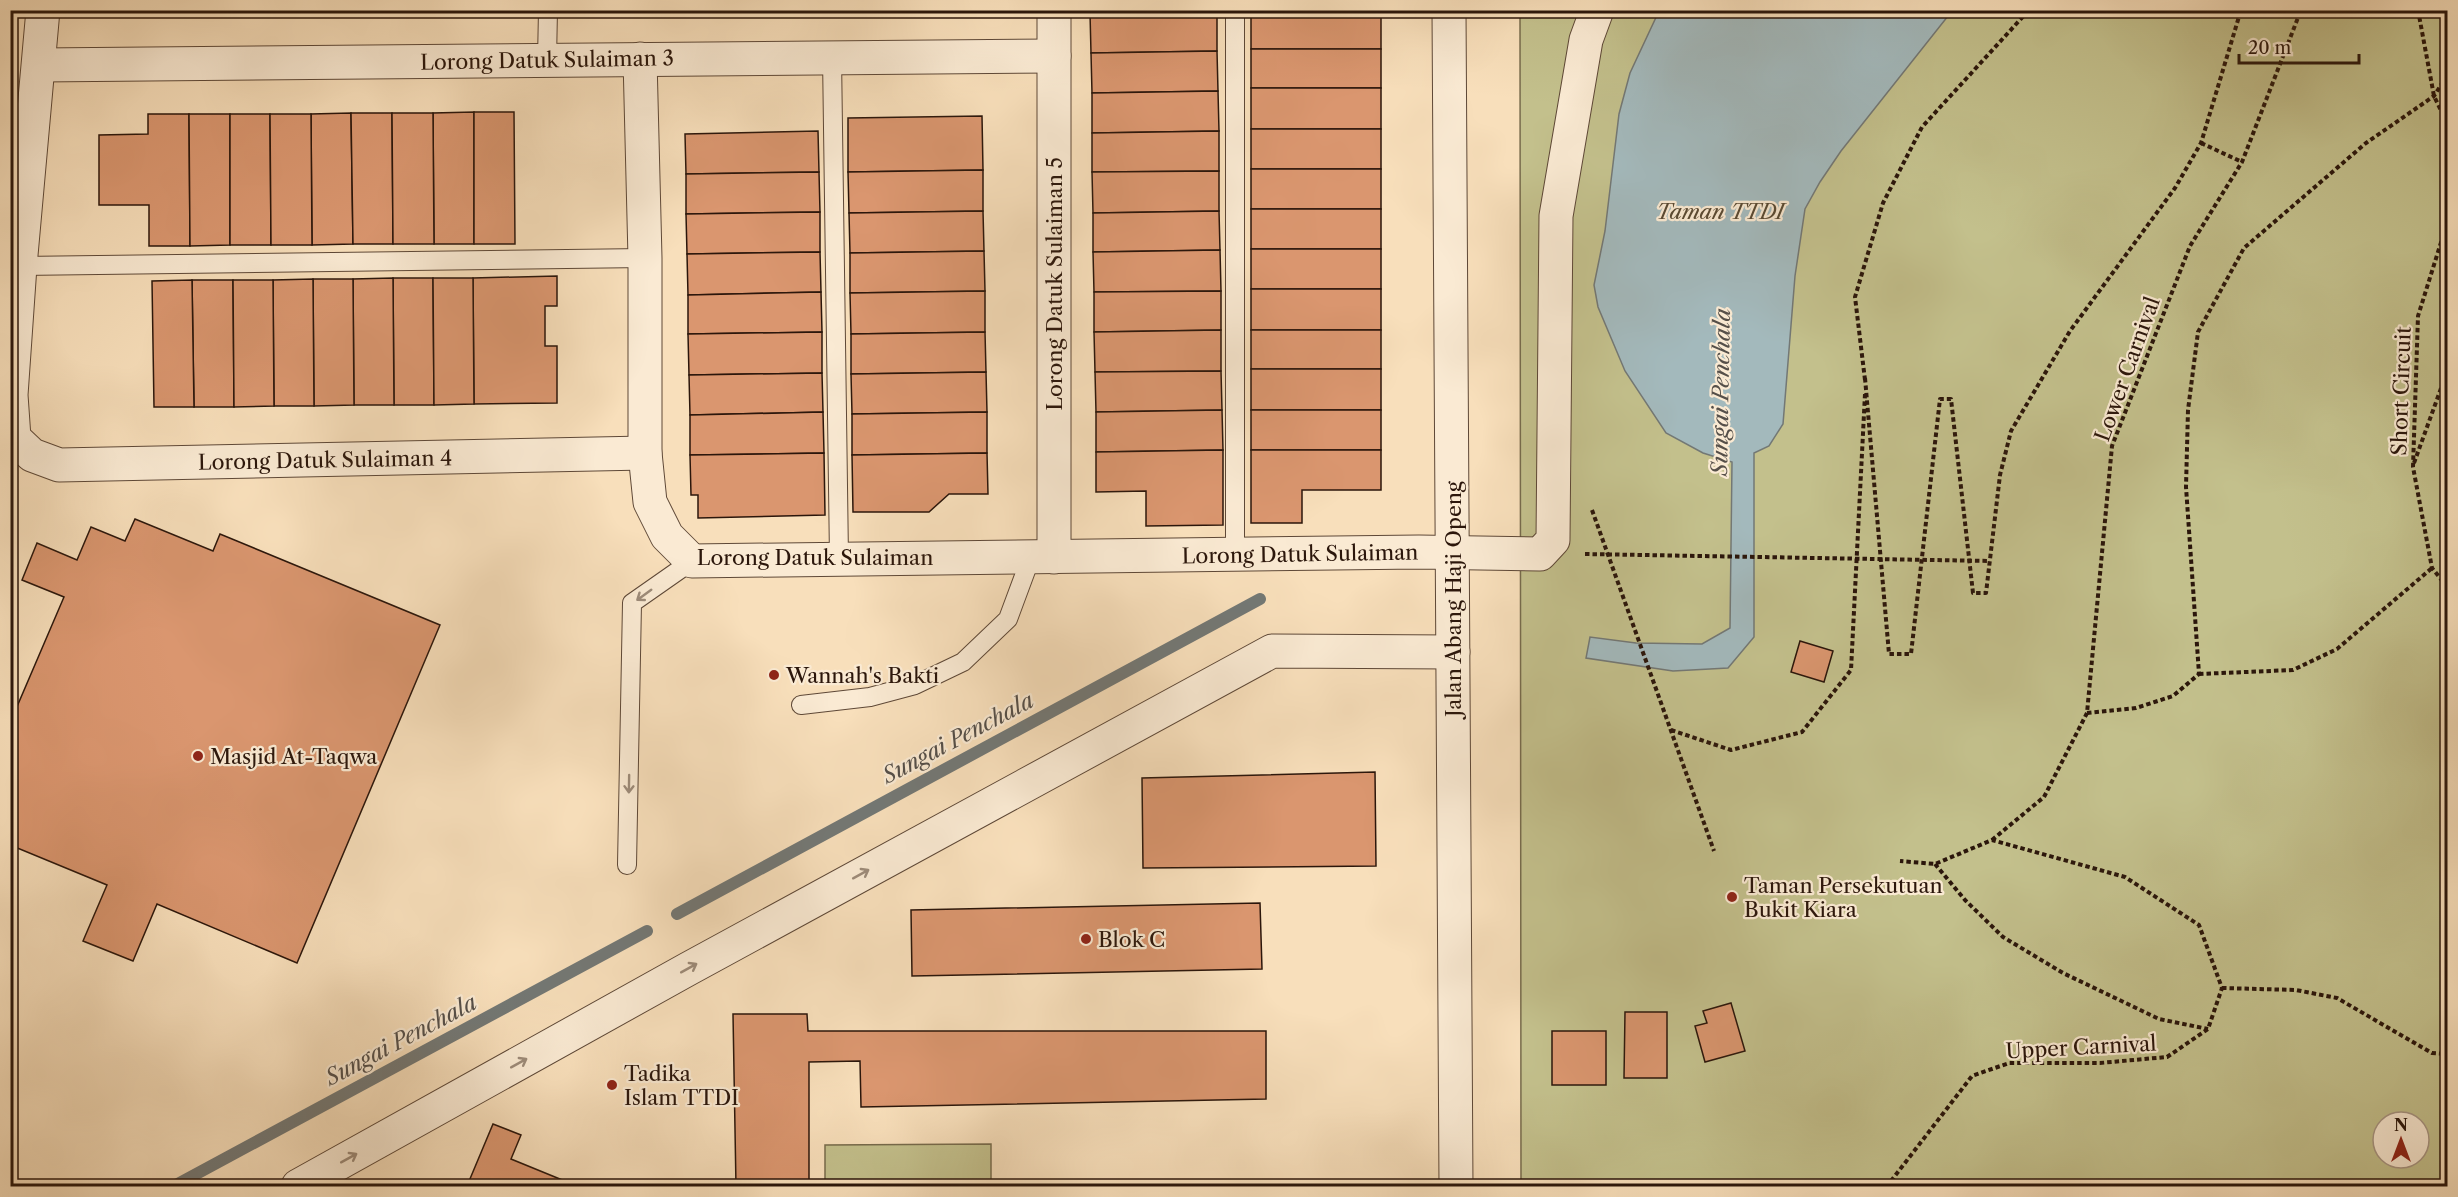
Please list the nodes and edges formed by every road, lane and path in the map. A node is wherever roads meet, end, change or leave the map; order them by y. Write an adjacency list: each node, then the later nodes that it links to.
1 (44, 10): 15 (street)
2 (548, 10): 14 (lane)
3 (1054, 10): 12 (street, Lorong Datuk Sulaiman 5)
4 (1235, 10): 31 (lane)
5 (1449, 10): 29 (street, Jalan Abang Haji Openg)
6 (1597, 10): 29 (street, Lorong Datuk Sulaiman)
7 (2029, 10): 25 (path)
8 (2241, 10): 19 (path)
9 (2301, 10): 20 (path, Lower Carnival)
10 (2418, 10): 17 (path)
11 (832, 56): 12 (street, Lorong Datuk Sulaiman 3); 13 (street, Lorong Datuk Sulaiman 3); 34 (lane)
12 (1054, 56): 33 (street, Lorong Datuk Sulaiman 5)
13 (640, 59): 14 (street, Lorong Datuk Sulaiman 3); 22 (street, Lorong Datuk Sulaiman)
14 (547, 60): 15 (street, Lorong Datuk Sulaiman 3)
15 (40, 65): 23 (street)
16 (2448, 74): 17 (path)
17 (2434, 96): 18 (path); 44 (path)
18 (2448, 125)
19 (2201, 143): 20 (path); 40 (path)
20 (2242, 162): 46 (path, Lower Carnival)
21 (2448, 220): 27 (path, Short Circuit)
22 (645, 258): 23 (lane); 26 (street, Lorong Datuk Sulaiman)
23 (20, 266): 26 (street, Lorong Datuk Sulaiman 4)
24 (2448, 369): 27 (path, Short Circuit)
25 (1865, 378): 35 (path); 36 (path)
26 (645, 453): 38 (street, Lorong Datuk Sulaiman)
27 (2413, 467): 41 (path)
28 (1588, 498): 32 (path)
29 (1453, 553): 31 (street, Lorong Datuk Sulaiman); 43 (street, Jalan Abang Haji Openg)
30 (1579, 554): 32 (path)
31 (1235, 555): 33 (street, Lorong Datuk Sulaiman)
32 (1608, 555): 35 (path); 47 (path)
33 (1043, 557): 34 (street, Lorong Datuk Sulaiman); 45 (lane)
34 (839, 558): 38 (street, Lorong Datuk Sulaiman)
35 (1857, 558): 36 (path); 47 (path)
36 (1881, 559): 37 (path); 37 (path)
37 (1922, 559): 39 (path); 39 (path)
38 (692, 561): 52 (lane, one-way to 52)
39 (1969, 561): 40 (path); 40 (path)
40 (1990, 561)
41 (2432, 568): 42 (path); 44 (path)
42 (2448, 588)
43 (1453, 652): 57 (street, one-way to 43); 58 (street, Jalan Abang Haji Openg)
44 (2199, 674): 46 (path)
45 (801, 705)
46 (2087, 713): 48 (path, Lower Carnival)
47 (1671, 730): 49 (path)
48 (1992, 840): 51 (path); 53 (path)
49 (1714, 851)
50 (1900, 861): 51 (path)
51 (1935, 864): 54 (path)
52 (627, 865)
53 (2222, 988): 54 (path); 55 (path)
54 (2208, 1029): 56 (path, Upper Carnival)
55 (2448, 1054)
56 (1891, 1182)
57 (298, 1186)
58 (1456, 1186)

